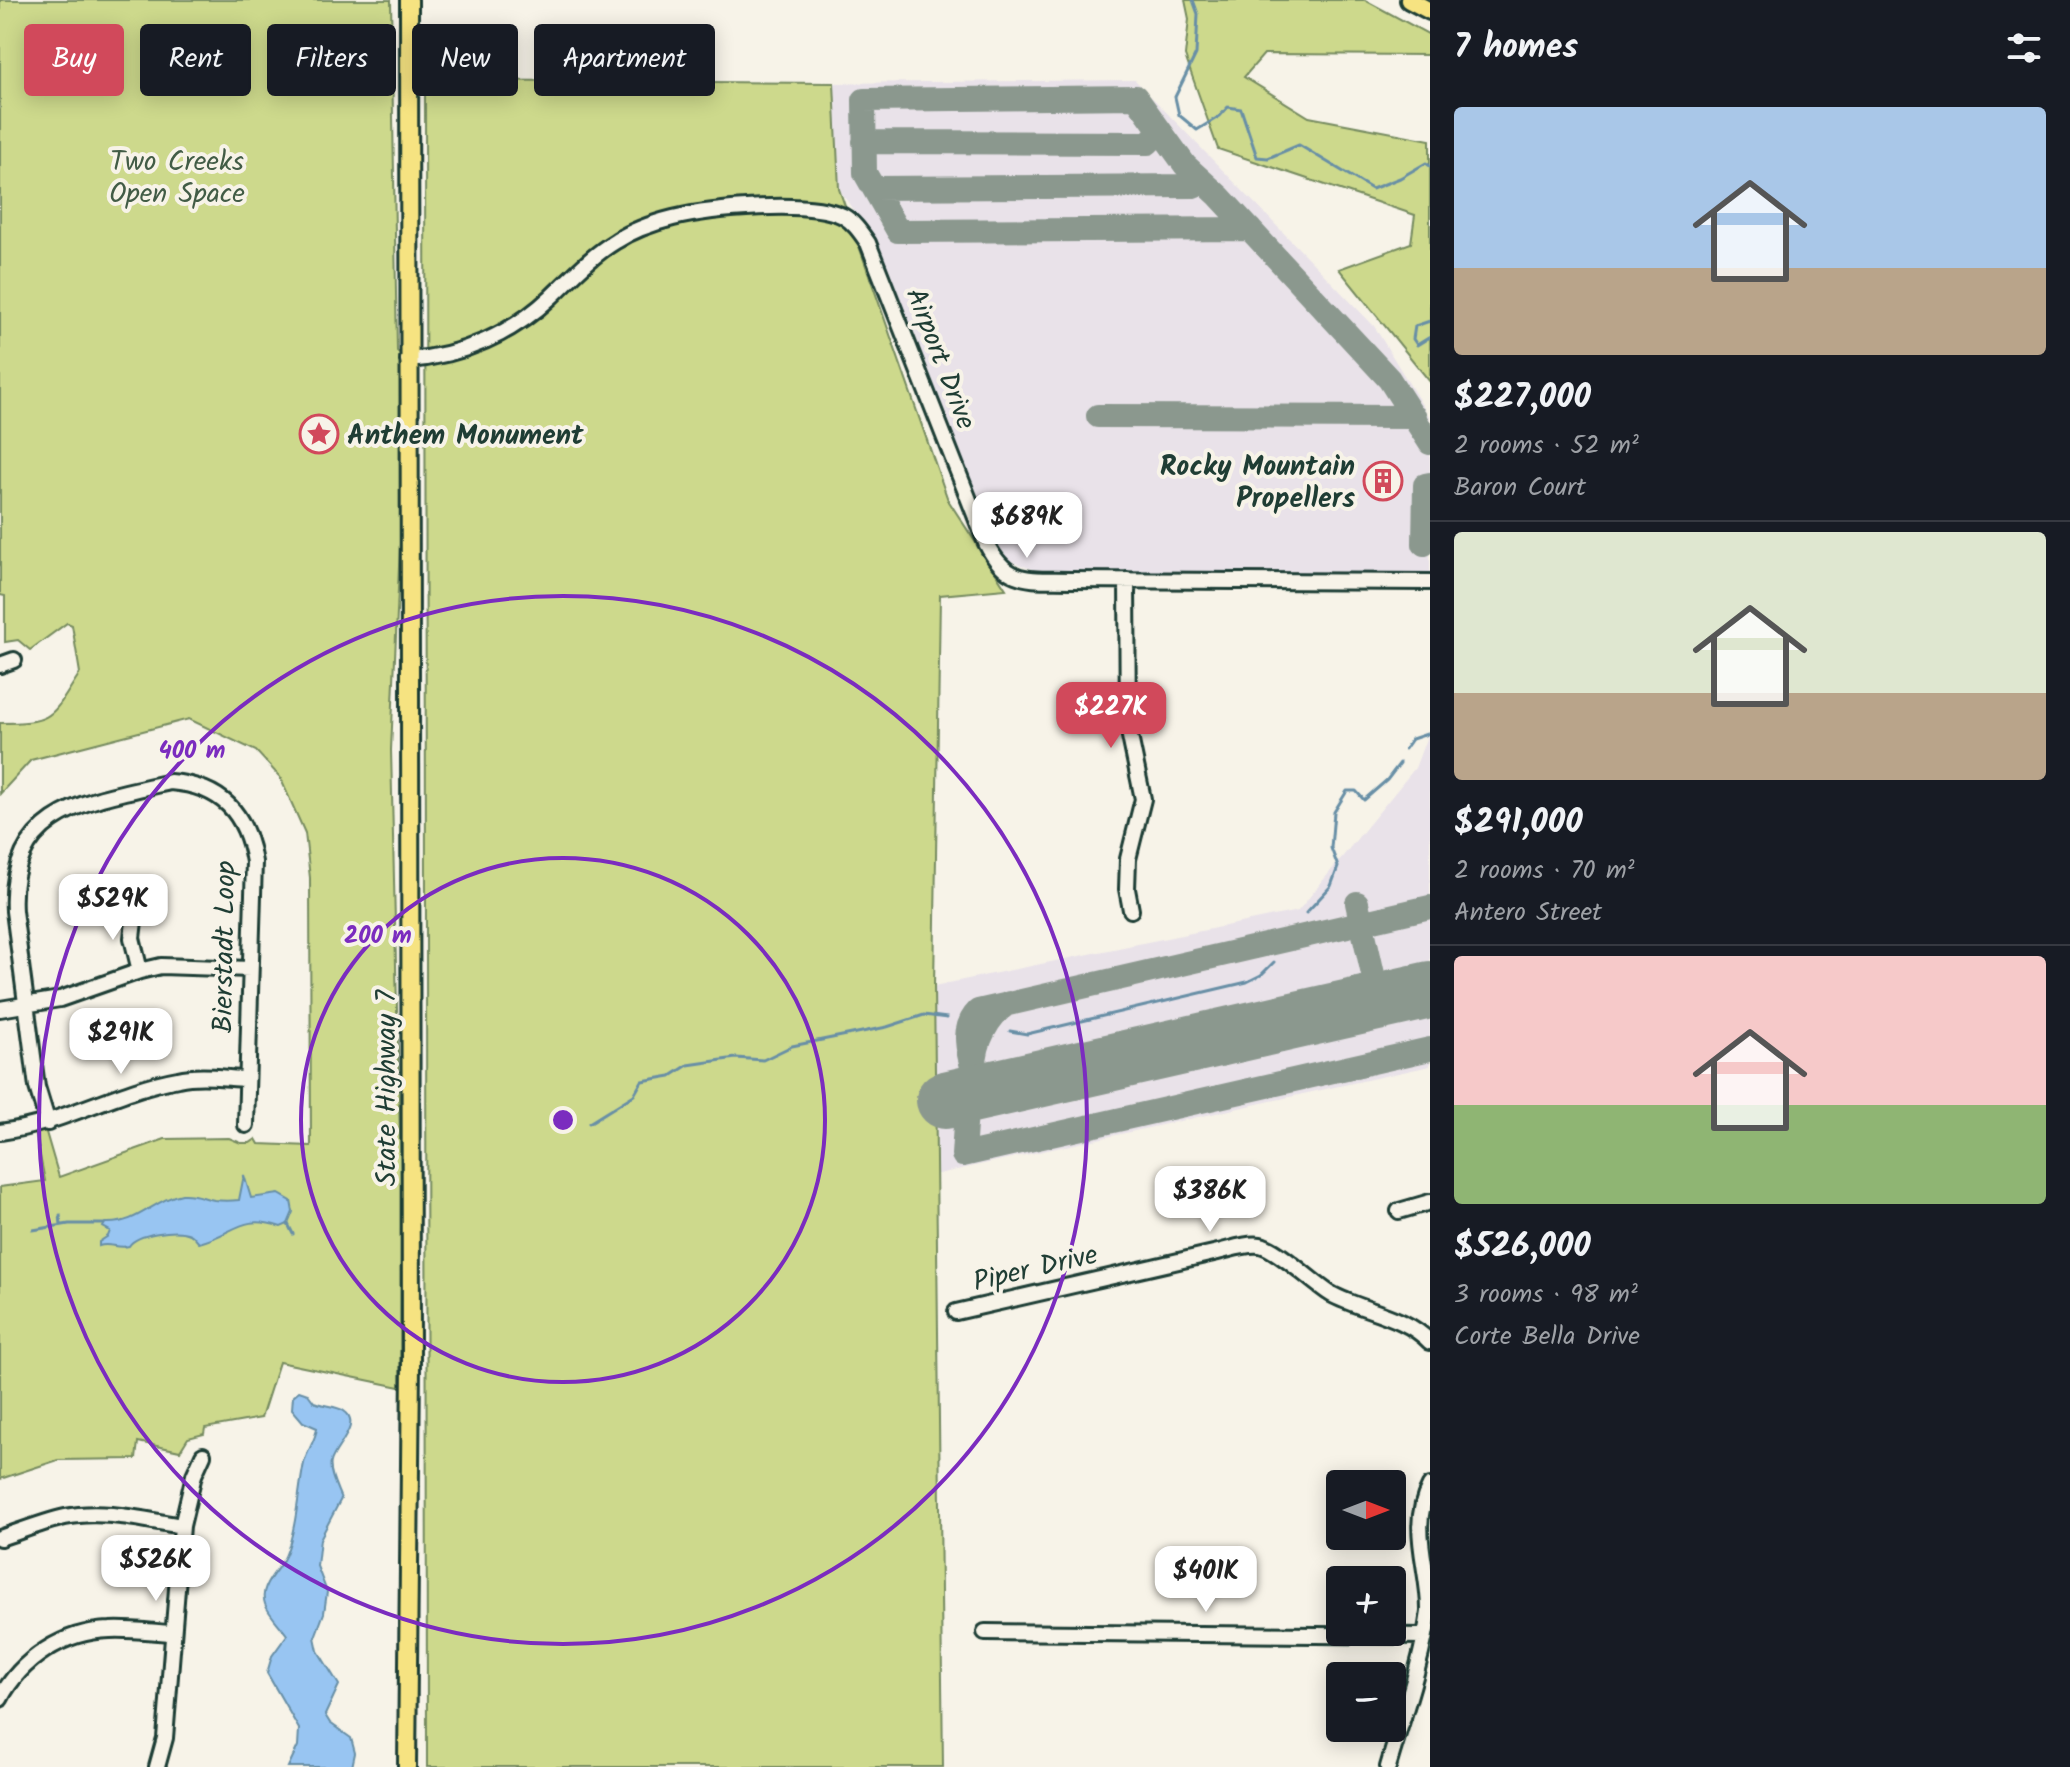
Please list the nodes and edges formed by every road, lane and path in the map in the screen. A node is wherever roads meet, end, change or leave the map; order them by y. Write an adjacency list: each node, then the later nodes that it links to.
1 (409, 0): 4 (main road, State Highway 7)
2 (1409, 0): 3 (main road)
3 (1430, 11)
4 (408, 360): 5 (street, Airport Drive); 31 (main road, State Highway 7)
5 (1127, 580): 6 (street, Airport Drive); 8 (street)
6 (1430, 582)
7 (6, 897): 10 (street, Bierstadt Loop); 12 (street, Bierstadt Loop)
8 (1131, 910)
9 (135, 913): 11 (street)
10 (250, 969): 11 (street); 14 (street, Bierstadt Loop)
11 (140, 971): 12 (street)
12 (26, 1005): 13 (street); 15 (street, Bierstadt Loop)
13 (0, 1009)
14 (246, 1079): 15 (street); 16 (street, Bierstadt Loop)
15 (48, 1123): 17 (street)
16 (246, 1125)
17 (0, 1132)
18 (1430, 1202): 19 (street)
19 (1399, 1211)
20 (956, 1312): 21 (street, Piper Drive)
21 (1428, 1335)
22 (203, 1455): 24 (street)
23 (1430, 1486): 28 (street)
24 (182, 1526): 25 (street); 27 (street)
25 (0, 1538)
26 (985, 1632): 28 (street)
27 (172, 1633): 29 (street); 30 (street)
28 (1425, 1636): 32 (street)
29 (0, 1699)
30 (157, 1767)
31 (407, 1767)
32 (1388, 1767)

